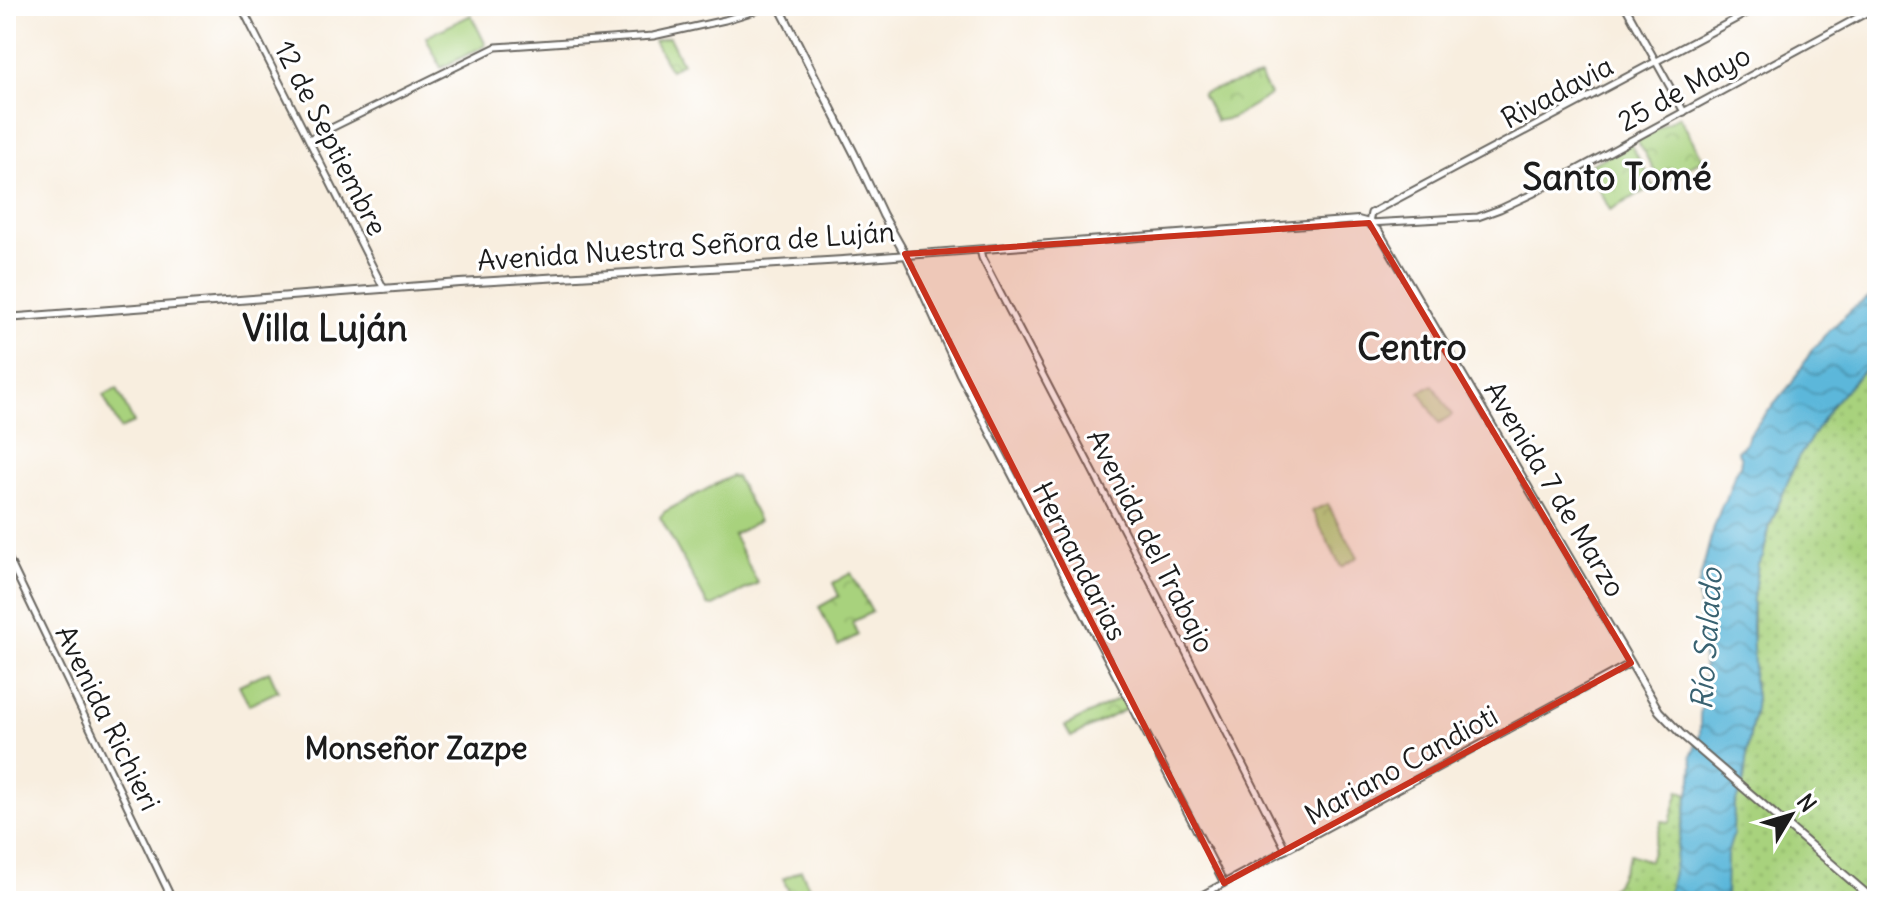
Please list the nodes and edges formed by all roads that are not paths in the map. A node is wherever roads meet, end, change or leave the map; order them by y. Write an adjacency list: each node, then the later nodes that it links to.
1 (241, 6): 9 (street, 12 de Septiembre)
2 (771, 6): 9 (street)
3 (779, 6): 10 (main road)
4 (1625, 6): 7 (street)
5 (1760, 6): 7 (street, Rivadavia)
6 (1877, 7): 8 (street, 25 de Mayo)
7 (1655, 62): 8 (street); 11 (street, Rivadavia)
8 (1684, 112): 11 (street, 25 de Mayo)
9 (309, 139): 16 (street, 12 de Septiembre)
10 (877, 201): 12 (main road); 14 (main road)
11 (1369, 223): 13 (main road, Avenida Nuestra Señora de Luján); 19 (main road, Avenida 7 de Marzo)
12 (895, 238): 14 (main road); 15 (main road)
13 (980, 250): 14 (main road, Avenida Nuestra Señora de Luján); 20 (street, Avenida del Trabajo)
14 (905, 254): 15 (main road, Avenida Nuestra Señora de Luján); 21 (street, Hernandarias)
15 (880, 257): 16 (main road, Avenida Nuestra Señora de Luján)
16 (384, 289): 17 (main road, Avenida Nuestra Señora de Luján)
17 (6, 318)
18 (6, 553): 22 (street, Avenida Richieri)
19 (1631, 663): 20 (street, Mariano Candioti); 24 (main road, Avenida 7 de Marzo)
20 (1286, 850): 21 (street, Mariano Candioti)
21 (1224, 883): 23 (street, Mariano Candioti)
22 (173, 901)
23 (1191, 901)
24 (1875, 901)

